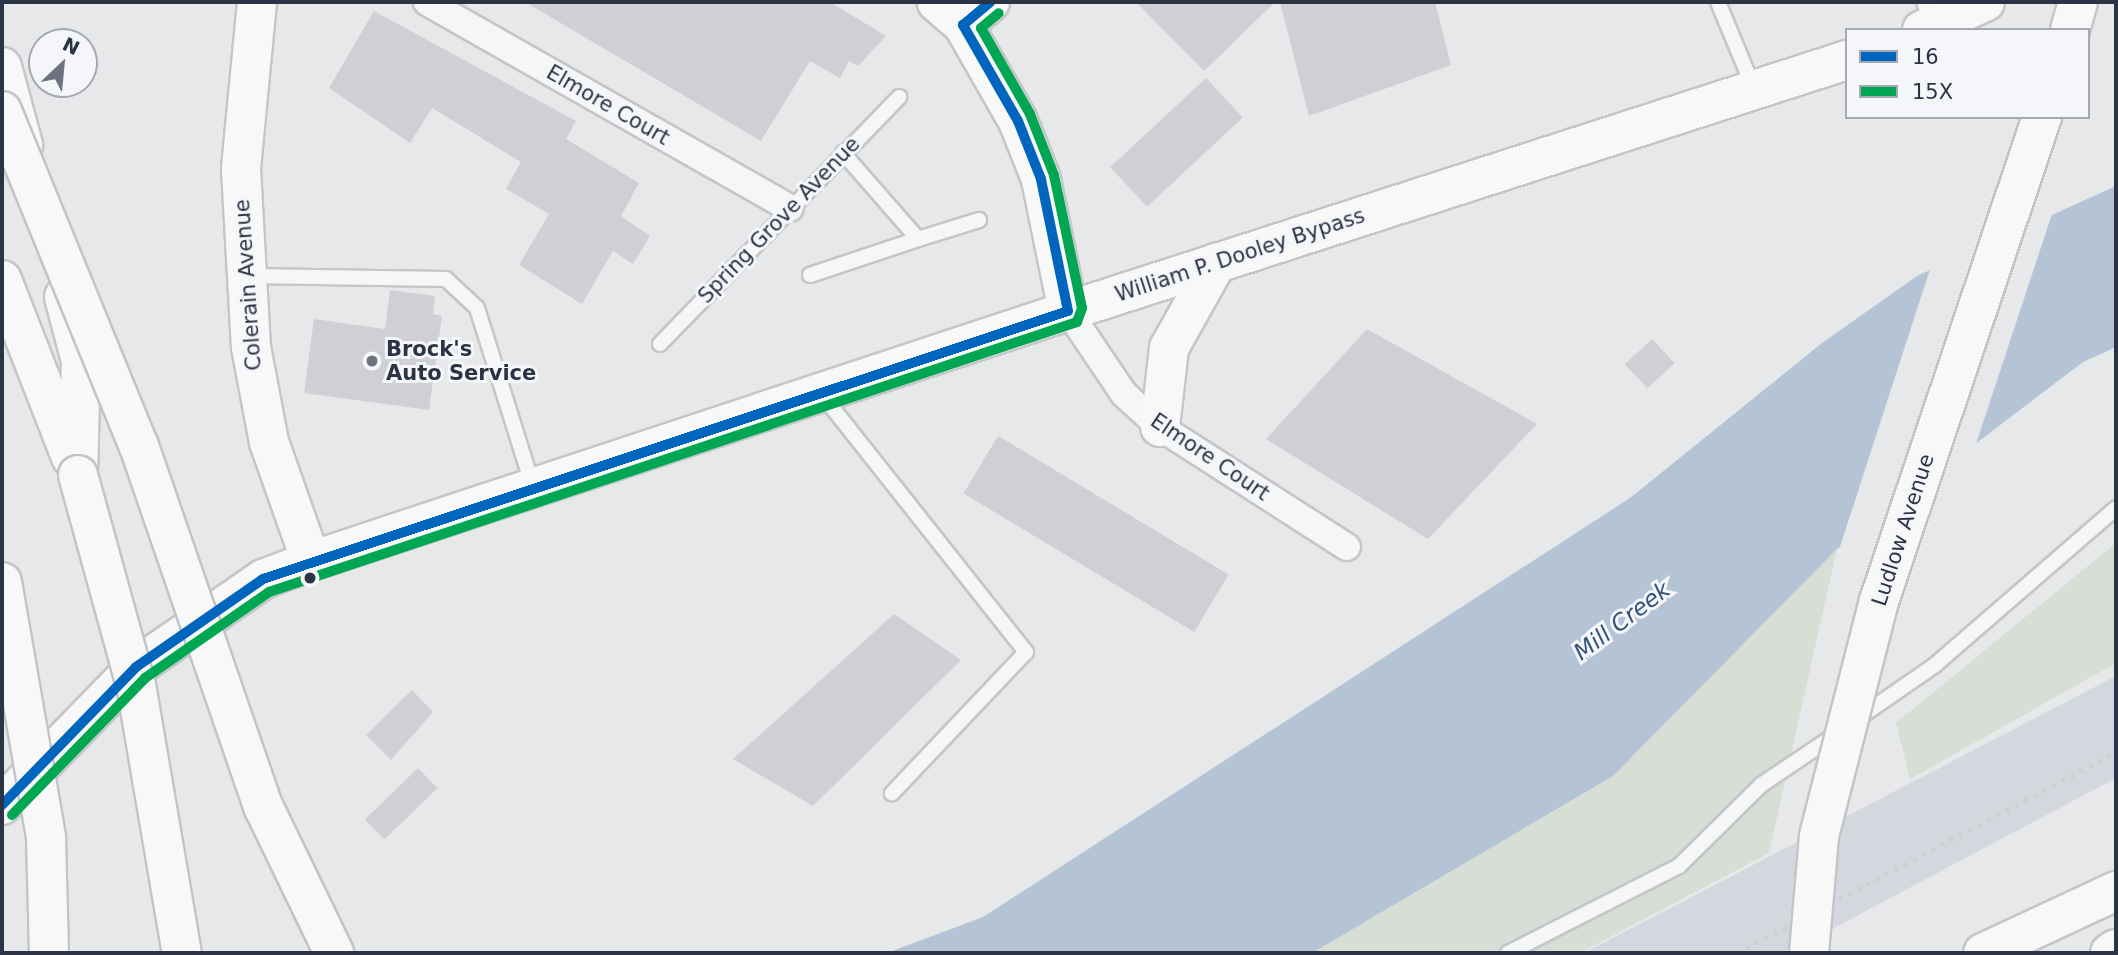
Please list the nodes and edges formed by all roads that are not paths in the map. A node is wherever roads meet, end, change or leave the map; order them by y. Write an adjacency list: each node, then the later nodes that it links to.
1 (257, 2): 21 (main road, Colerain Avenue)
2 (427, 2): 16 (street, Elmore Court)
3 (1718, 2): 11 (lane)
4 (1985, 2): 7 (main road)
5 (2078, 2): 8 (main road)
6 (963, 10): 23 (main road)
7 (1926, 19)
8 (2071, 28)
9 (1845, 61): 11 (main road, William P. Dooley Bypass)
10 (2, 67): 27 (main road)
11 (1755, 90): 19 (main road, William P. Dooley Bypass)
12 (899, 97): 15 (lane, Spring Grove Avenue)
13 (2, 111): 39 (main road, bridge)
14 (2041, 119): 41 (main road, Ludlow Avenue, bridge)
15 (843, 153): 16 (lane, Spring Grove Avenue); 18 (lane)
16 (789, 208): 24 (lane, Spring Grove Avenue)
17 (979, 220): 18 (lane)
18 (918, 239): 20 (lane)
19 (1217, 262): 23 (main road, William P. Dooley Bypass); 26 (main road)
20 (810, 275)
21 (244, 276): 28 (lane); 31 (main road, Colerain Avenue)
22 (2, 280): 27 (main road)
23 (1068, 311): 25 (main road, William P. Dooley Bypass); 26 (street, Elmore Court)
24 (660, 344)
25 (822, 395): 28 (main road, William P. Dooley Bypass); 33 (lane)
26 (1160, 427): 30 (street, Elmore Court)
27 (78, 475): 38 (main road, bridge)
28 (533, 487): 31 (main road, William P. Dooley Bypass)
29 (2116, 508): 40 (lane)
30 (1347, 547)
31 (311, 561): 34 (main road, William P. Dooley Bypass)
32 (2, 582): 37 (main road, bridge)
33 (892, 793)
34 (2, 805)
35 (2116, 891): 42 (main road)
36 (2116, 949): 43 (main road)
37 (49, 953)
38 (182, 953)
39 (334, 953)
40 (1508, 953)
41 (1810, 953)
42 (1983, 953)
43 (2110, 953)

